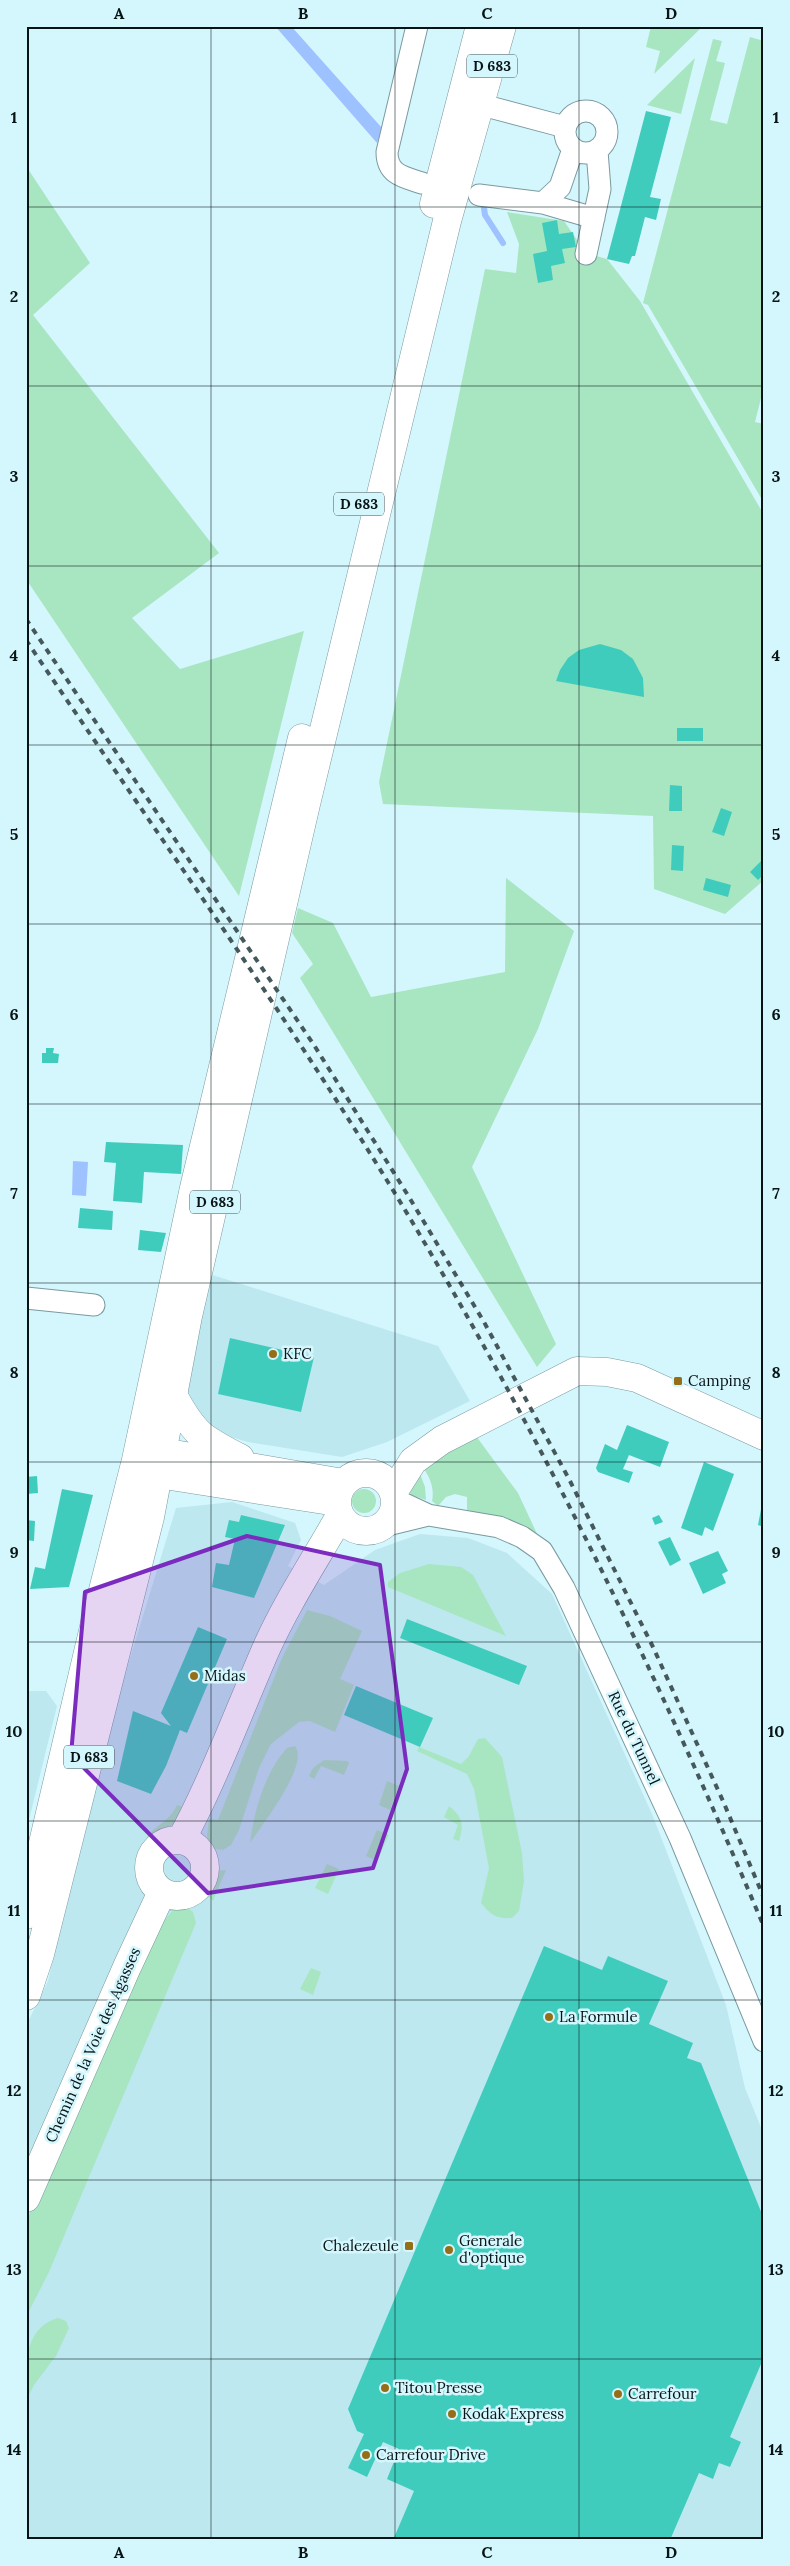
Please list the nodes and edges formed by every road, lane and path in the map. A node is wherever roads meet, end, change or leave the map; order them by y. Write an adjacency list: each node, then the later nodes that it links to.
1 (417, 26): 9 (street)
2 (480, 26): 18 (main road, D 683)
3 (492, 26): 5 (main road)
4 (502, 26): 5 (main road, D 683)
5 (482, 105): 6 (street); 16 (main road, D 683)
6 (565, 127): 7 (street); 8 (street)
7 (573, 149): 8 (street); 11 (street)
8 (597, 151): 12 (street)
9 (422, 183)
10 (479, 195): 11 (street)
11 (543, 203): 12 (street)
12 (594, 218): 13 (street)
13 (586, 254)
14 (26, 1298): 15 (street)
15 (94, 1305)
16 (173, 1395): 18 (main road, D 683); 19 (main road)
17 (764, 1436): 21 (main road)
18 (152, 1462): 19 (main road); 20 (main road); 24 (main road, D 683); 27 (main road, D 683)
19 (261, 1470): 22 (main road)
20 (191, 1478): 22 (main road); 24 (main road)
21 (390, 1489): 22 (main road); 22 (main road); 23 (street, Rue du Tunnel)
22 (352, 1511): 23 (street, Rue du Tunnel); 25 (main road)
23 (428, 1515): 29 (street, Rue du Tunnel)
24 (150, 1517): 28 (main road, D 683)
25 (181, 1840): 26 (main road); 26 (main road)
26 (162, 1892): 30 (main road, Chemin de la Voie des Agasses)
27 (26, 1915)
28 (26, 1996)
29 (764, 2041)
30 (26, 2198)

